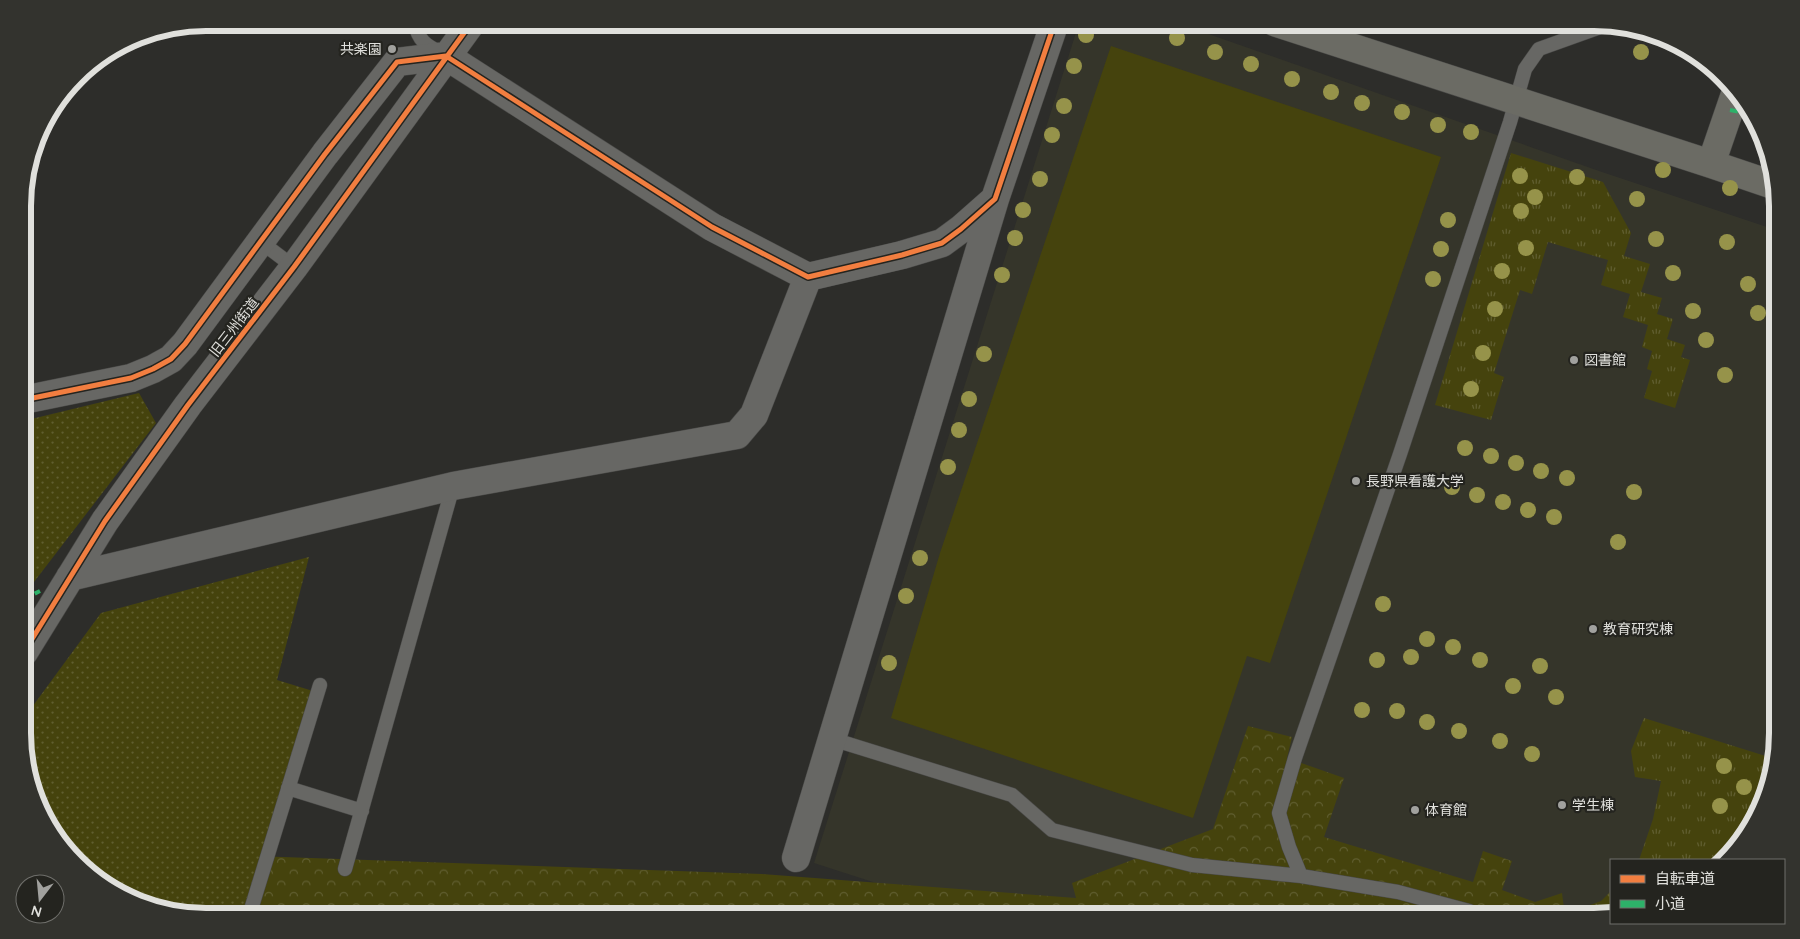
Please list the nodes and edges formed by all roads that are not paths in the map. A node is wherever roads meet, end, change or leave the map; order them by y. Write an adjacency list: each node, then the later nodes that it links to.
1 (1052, 31): 11 (street)
2 (1303, 31): 7 (street)
3 (1589, 31): 7 (lane)
4 (417, 32): 6 (lane)
5 (465, 32): 6 (street, 旧三州街道)
6 (446, 56): 12 (street); 13 (street, 旧三州街道); 14 (street)
7 (1516, 100): 9 (street); 25 (lane)
8 (1733, 100): 9 (street)
9 (1711, 164): 10 (street)
10 (1767, 183)
11 (995, 199): 14 (street); 20 (street)
12 (261, 242): 13 (lane); 15 (street)
13 (294, 267): 17 (street, 旧三州街道)
14 (808, 277): 16 (street)
15 (32, 398)
16 (453, 486): 17 (street); 22 (lane)
17 (70, 577): 18 (street, 旧三州街道)
18 (31, 640)
19 (320, 685): 21 (lane)
20 (832, 739): 23 (street); 25 (lane)
21 (288, 788): 22 (lane); 27 (lane)
22 (362, 811): 24 (lane)
23 (796, 858)
24 (345, 869)
25 (1301, 876): 26 (lane)
26 (1454, 907)
27 (251, 908)

